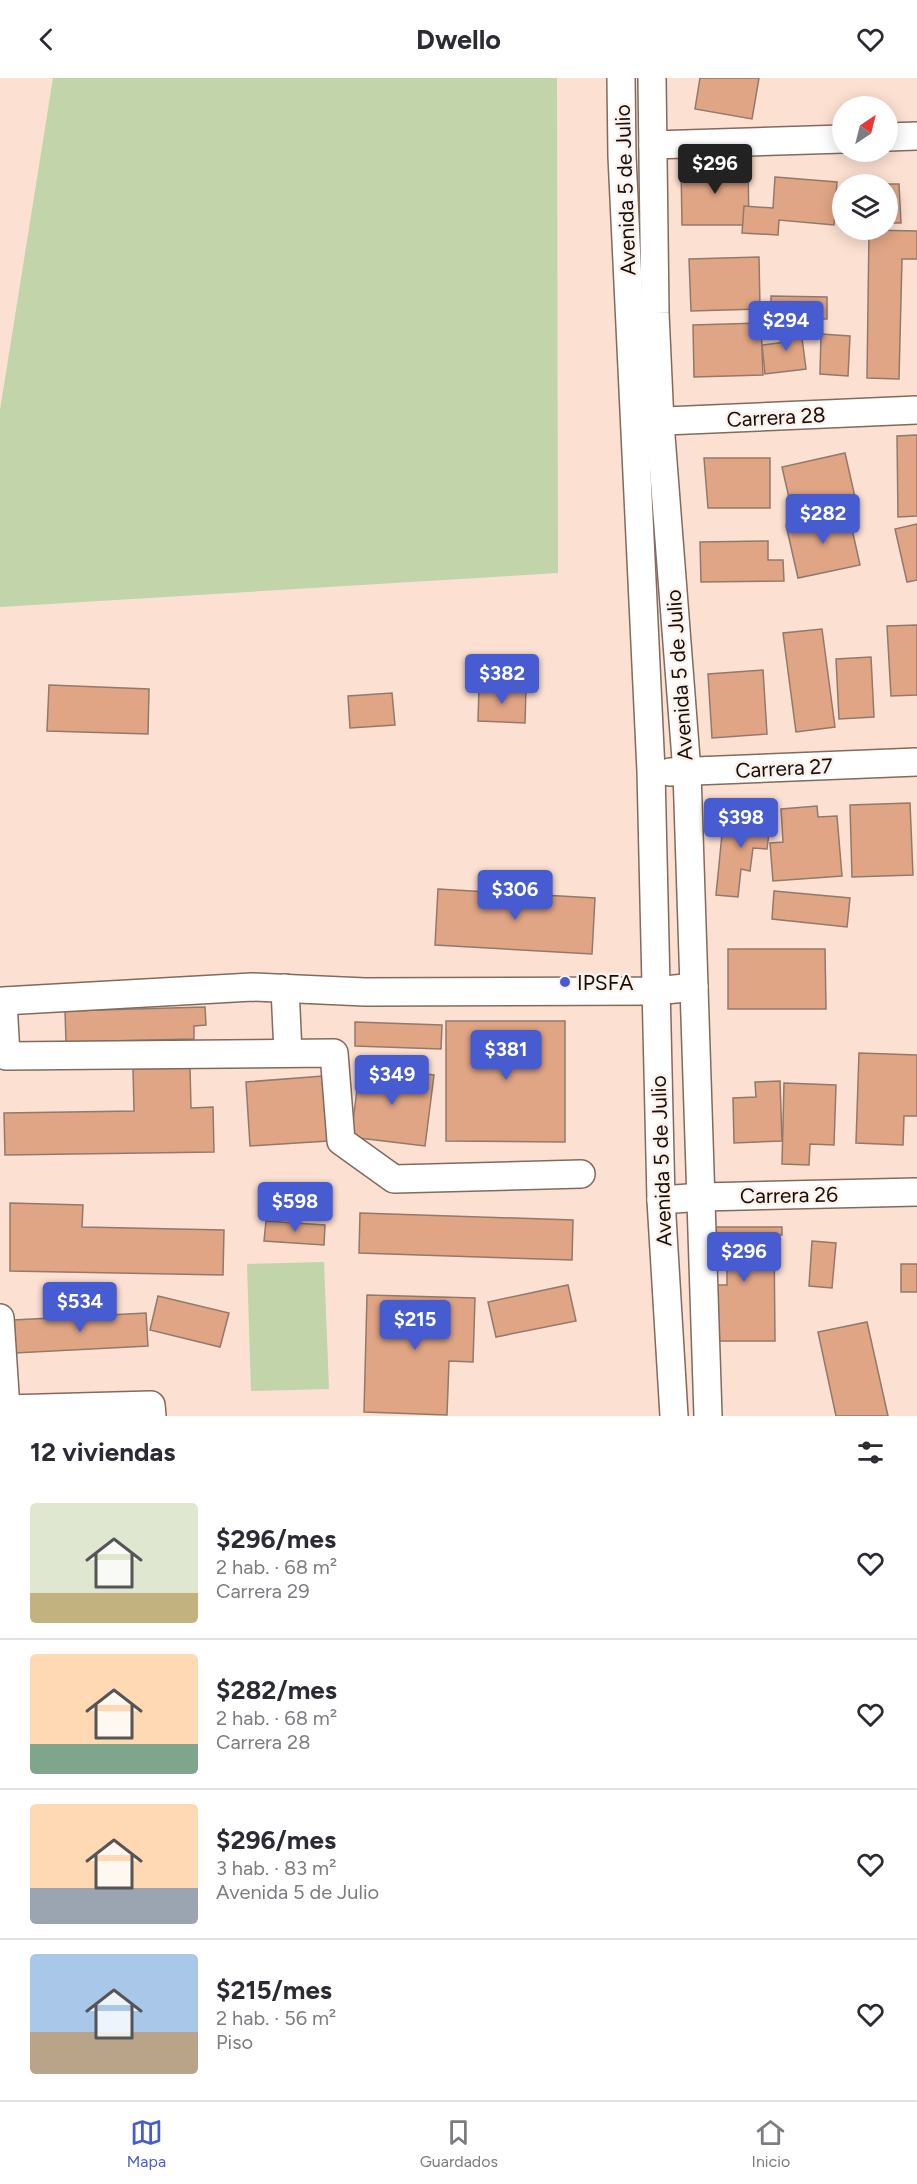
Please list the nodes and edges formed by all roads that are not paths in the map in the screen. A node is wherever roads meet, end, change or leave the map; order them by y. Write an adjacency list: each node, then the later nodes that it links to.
1 (621, 78): 8 (street, Avenida 5 de Julio)
2 (652, 78): 6 (street, Avenida 5 de Julio)
3 (917, 136): 4 (street)
4 (898, 137)
5 (832, 139): 6 (street)
6 (653, 145): 8 (street, Avenida 5 de Julio)
7 (917, 410): 8 (street, Carrera 28)
8 (647, 422): 10 (street, Avenida 5 de Julio); 11 (street, Avenida 5 de Julio)
9 (917, 762): 11 (street, Carrera 27)
10 (651, 771): 11 (street, Carrera 27); 14 (street, Avenida 5 de Julio)
11 (687, 772): 12 (street, Avenida 5 de Julio)
12 (694, 987): 14 (street); 19 (street, Avenida 5 de Julio)
13 (285, 988): 14 (street); 15 (street); 16 (street)
14 (656, 991): 20 (street, Avenida 5 de Julio)
15 (288, 1053): 16 (street); 17 (street)
16 (3, 1056)
17 (581, 1174)
18 (917, 1192): 19 (street, Carrera 26)
19 (702, 1197): 20 (street, Carrera 26); 24 (street, Avenida 5 de Julio)
20 (661, 1200): 23 (street, Avenida 5 de Julio)
21 (0, 1318): 22 (street)
22 (152, 1416)
23 (674, 1416)
24 (708, 1416)

